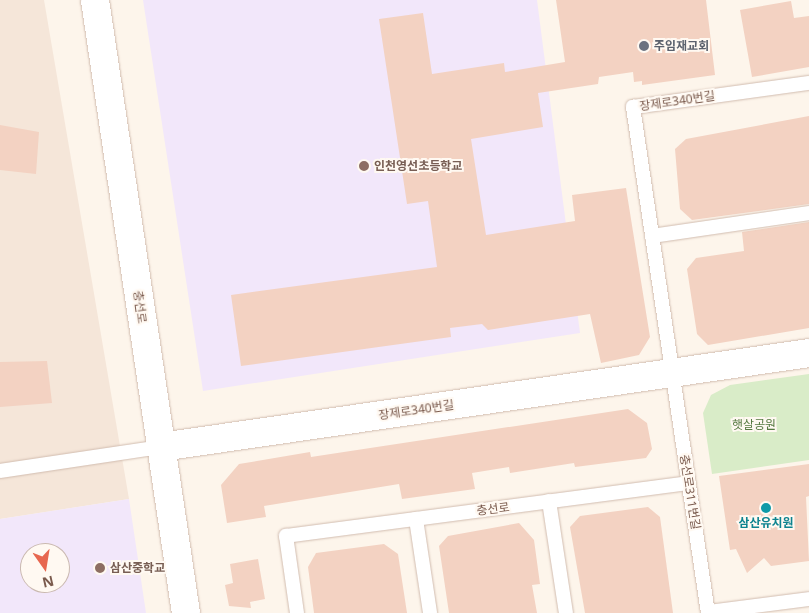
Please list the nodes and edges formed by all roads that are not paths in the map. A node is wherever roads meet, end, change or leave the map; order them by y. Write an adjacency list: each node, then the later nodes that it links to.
1 (95, 0): 7 (street, 충선로)
2 (809, 83): 4 (lane, 장제로340번길)
3 (809, 213): 4 (lane)
4 (652, 236): 6 (lane, 장제로340번길)
5 (809, 353): 6 (street, 장제로340번길)
6 (672, 373): 7 (street, 장제로340번길); 9 (lane, 충선로311번길)
7 (161, 447): 8 (lane); 13 (street, 충선로)
8 (0, 471)
9 (689, 483): 10 (lane, 충선로); 17 (lane, 충선로311번길)
10 (549, 501): 11 (lane, 충선로); 16 (lane)
11 (416, 519): 14 (lane, 충선로); 15 (lane)
12 (809, 599): 17 (lane, 충선로311번길)
13 (186, 613)
14 (297, 613)
15 (430, 613)
16 (566, 613)
17 (708, 613)

